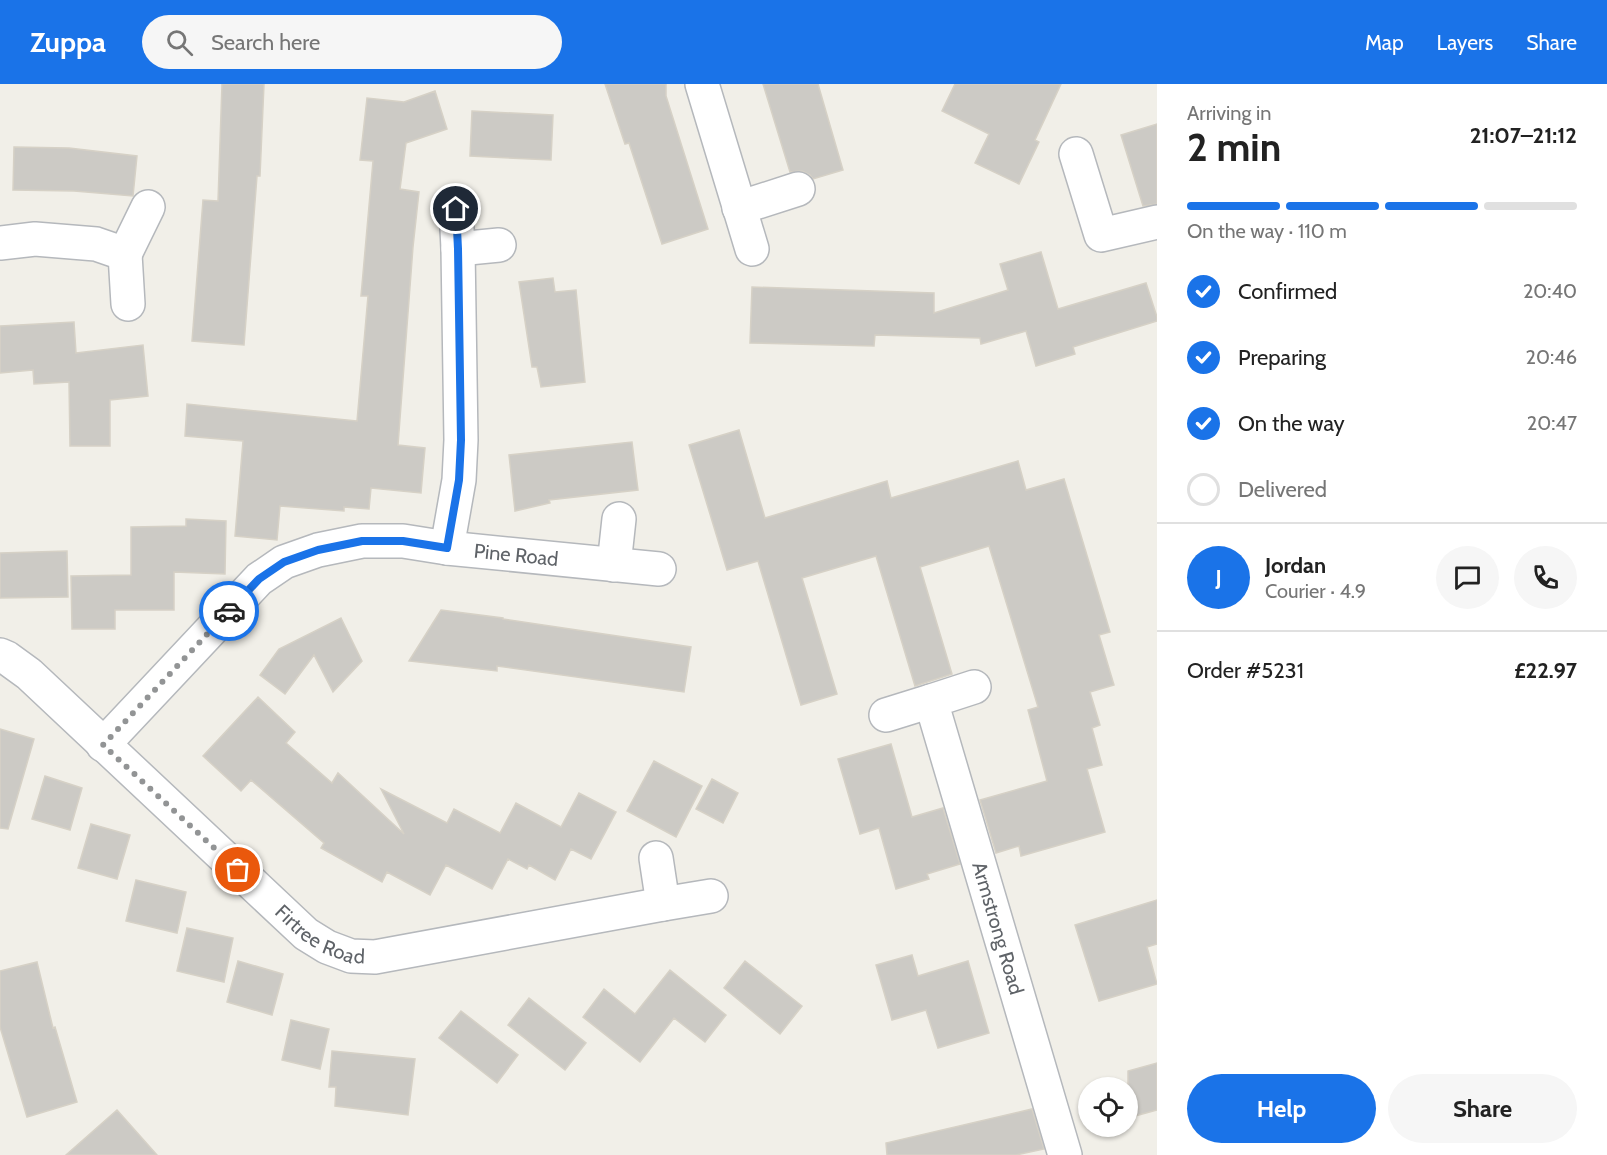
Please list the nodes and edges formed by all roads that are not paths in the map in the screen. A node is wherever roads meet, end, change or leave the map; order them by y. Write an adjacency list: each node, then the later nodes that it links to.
1 (702, 84): 5 (street)
2 (1076, 154): 7 (street)
3 (798, 189): 5 (street)
4 (148, 207): 12 (street)
5 (740, 208): 11 (street)
6 (456, 209): 10 (street)
7 (1157, 222)
8 (0, 243): 12 (street)
9 (499, 245): 10 (street)
10 (458, 249): 15 (street)
11 (752, 249)
12 (125, 254): 13 (street)
13 (128, 304)
14 (619, 519): 16 (street)
15 (447, 548): 16 (street, Pine Road); 22 (street, Pine Road)
16 (614, 565): 17 (street, Pine Road)
17 (659, 569)
18 (0, 655): 22 (street, Firtree Road)
19 (974, 687): 20 (street)
20 (931, 701): 21 (street); 26 (street, Armstrong Road)
21 (886, 715)
22 (103, 745): 25 (street, Firtree Road)
23 (656, 858): 25 (street)
24 (711, 896): 25 (street, Firtree Road)
25 (663, 904)
26 (1065, 1155)

